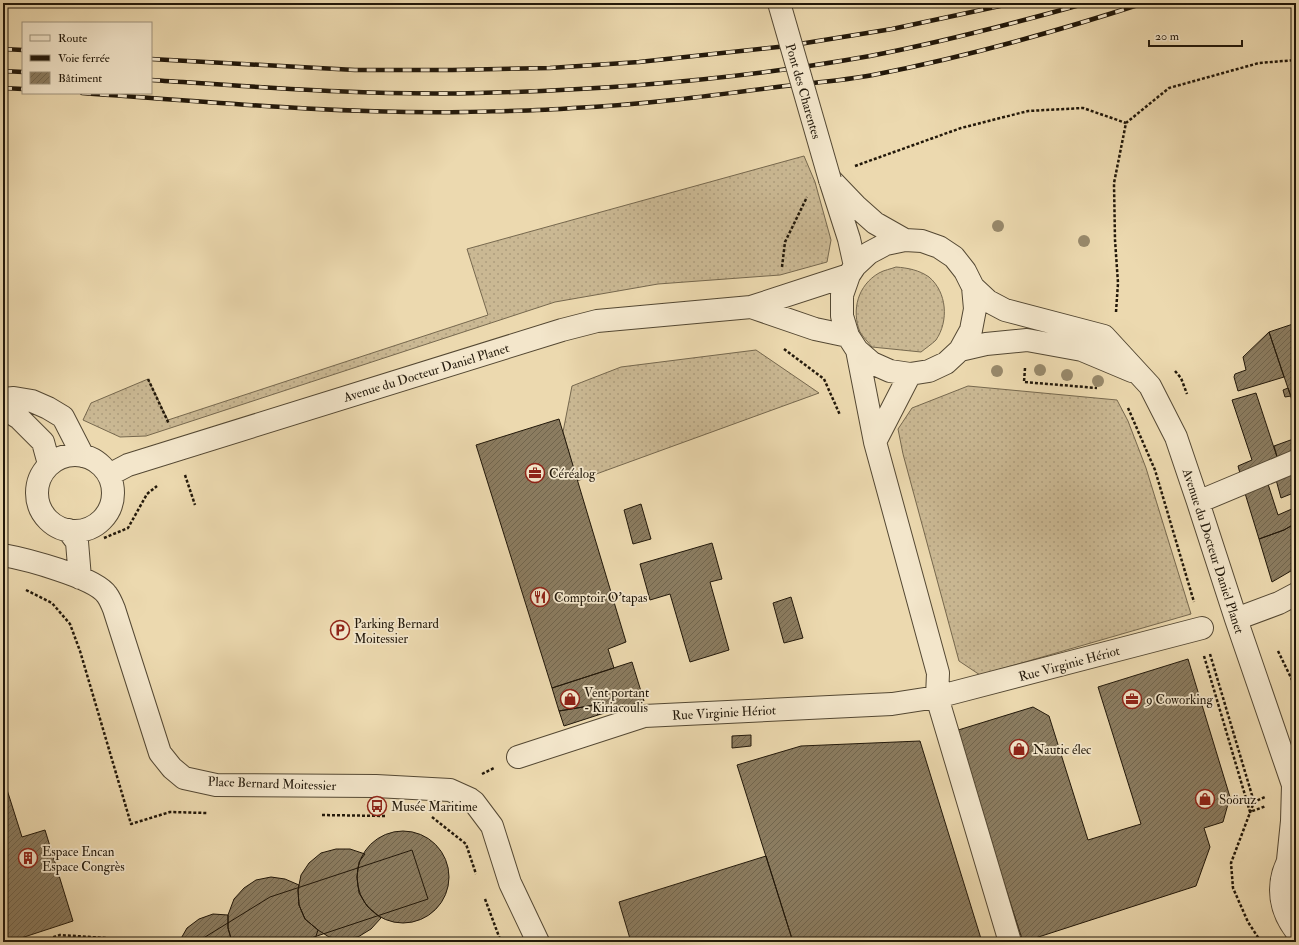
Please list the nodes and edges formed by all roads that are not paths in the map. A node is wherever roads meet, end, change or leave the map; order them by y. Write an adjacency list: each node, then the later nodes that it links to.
1 (779, 3): 2 (street, Pont des Charentes, bridge)
2 (830, 180): 3 (street); 4 (street, Pont des Charentes)
3 (905, 240): 4 (street); 5 (street)
4 (852, 271): 6 (street, Avenue du Docteur Daniel Planet); 7 (street)
5 (973, 287): 8 (street); 10 (street, Avenue du Docteur Daniel Planet)
6 (751, 306): 7 (street, Avenue du Docteur Daniel Planet); 17 (street, Avenue du Docteur Daniel Planet)
7 (852, 343): 9 (street); 13 (street)
8 (960, 350): 9 (street); 10 (street, Avenue du Docteur Daniel Planet)
9 (910, 374): 13 (street)
10 (1139, 374): 18 (street, Avenue du Docteur Daniel Planet)
11 (3, 399): 14 (street)
12 (3, 408): 16 (street)
13 (875, 442): 25 (street)
14 (83, 456): 16 (street); 17 (street)
15 (1296, 462): 18 (street)
16 (49, 464): 19 (street)
17 (109, 475): 19 (street)
18 (1198, 502): 23 (street, Avenue du Docteur Daniel Planet)
19 (72, 536): 21 (street)
20 (3, 555): 21 (street, Place Bernard Moitessier)
21 (80, 578): 30 (street, Place Bernard Moitessier)
22 (1296, 594): 23 (street)
23 (1236, 619): 27 (street, Avenue du Docteur Daniel Planet)
24 (1199, 629): 25 (street, Rue Virginie Hériot)
25 (937, 697): 26 (street, Rue Virginie Hériot); 31 (street)
26 (518, 757)
27 (1294, 785): 28 (street, Avenue du Docteur Daniel Planet)
28 (1292, 855): 29 (street, Avenue du Docteur Daniel Planet)
29 (1296, 931)
30 (538, 942)
31 (1010, 942)

